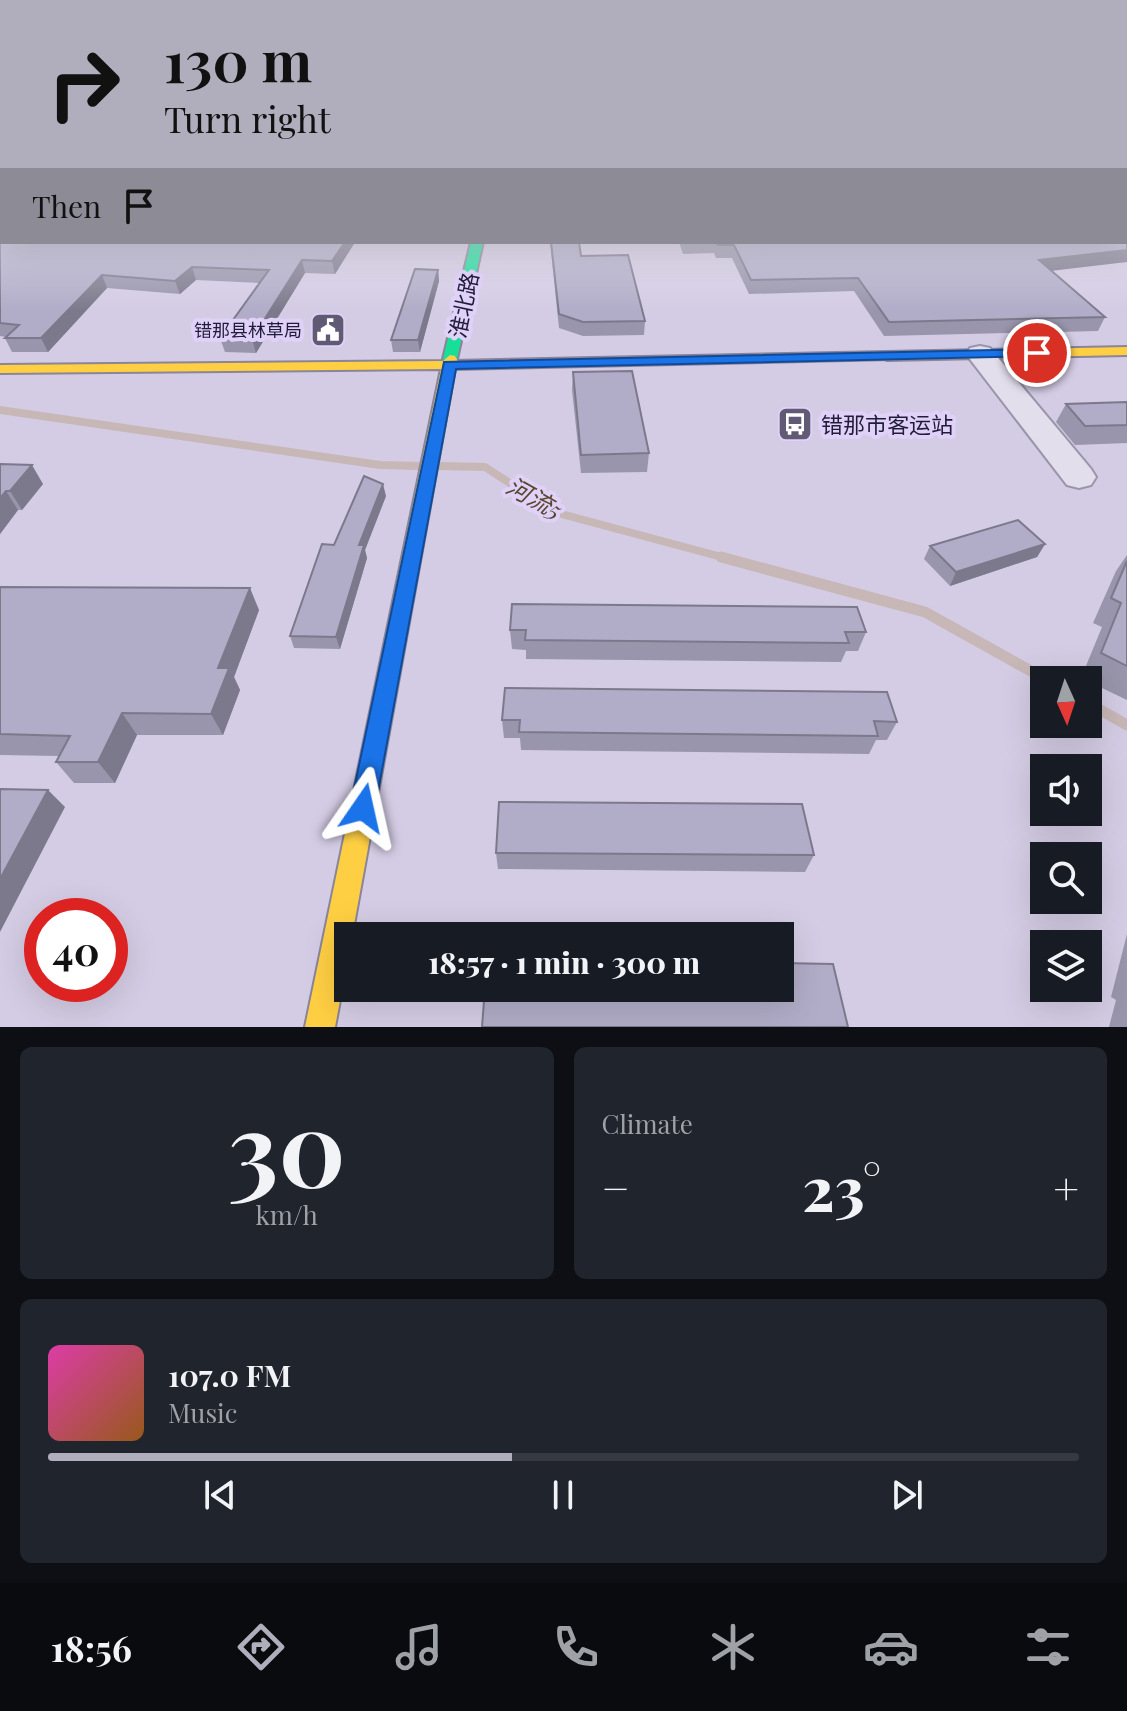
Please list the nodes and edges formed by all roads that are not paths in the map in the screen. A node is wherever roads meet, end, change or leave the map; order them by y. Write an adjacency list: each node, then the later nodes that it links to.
1 (477, 244): 4 (street, 淮北路)
2 (1127, 351): 3 (street)
3 (980, 354): 4 (street); 6 (street)
4 (449, 365): 5 (street); 7 (street, 淮北路)
5 (0, 369)
6 (1079, 477)
7 (320, 1027)

